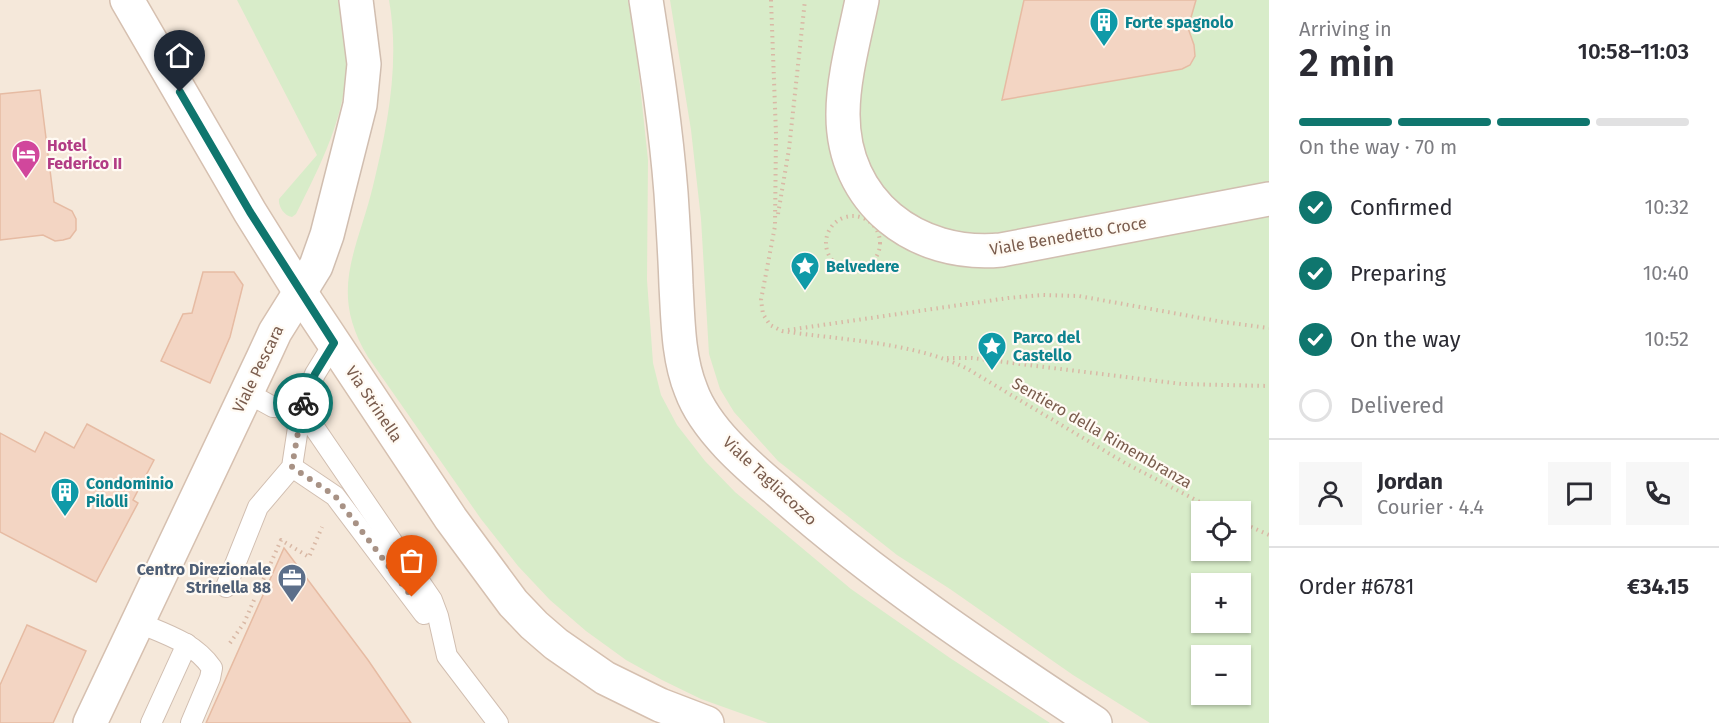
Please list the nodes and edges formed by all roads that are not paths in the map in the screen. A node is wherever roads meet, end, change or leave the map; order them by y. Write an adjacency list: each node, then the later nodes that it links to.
1 (127, 0): 6 (street, Via Strinella)
2 (356, 0): 6 (street, Viale Pescara)
3 (646, 0): 20 (street, Viale Tagliacozzo)
4 (862, 0): 5 (street, Viale Benedetto Croce)
5 (1269, 199)
6 (300, 292): 7 (street, Via Strinella); 8 (street, Viale Pescara)
7 (334, 343): 9 (lane); 19 (street, Via Strinella)
8 (246, 392): 9 (lane); 13 (street, Viale Pescara)
9 (301, 408): 10 (lane); 18 (lane)
10 (292, 467): 11 (lane); 12 (lane)
11 (226, 587)
12 (424, 614)
13 (137, 622): 14 (lane); 15 (street, Viale Pescara)
14 (187, 645): 16 (lane); 17 (lane)
15 (90, 723)
16 (152, 723)
17 (190, 723)
18 (498, 723)
19 (707, 723)
20 (1095, 723)

